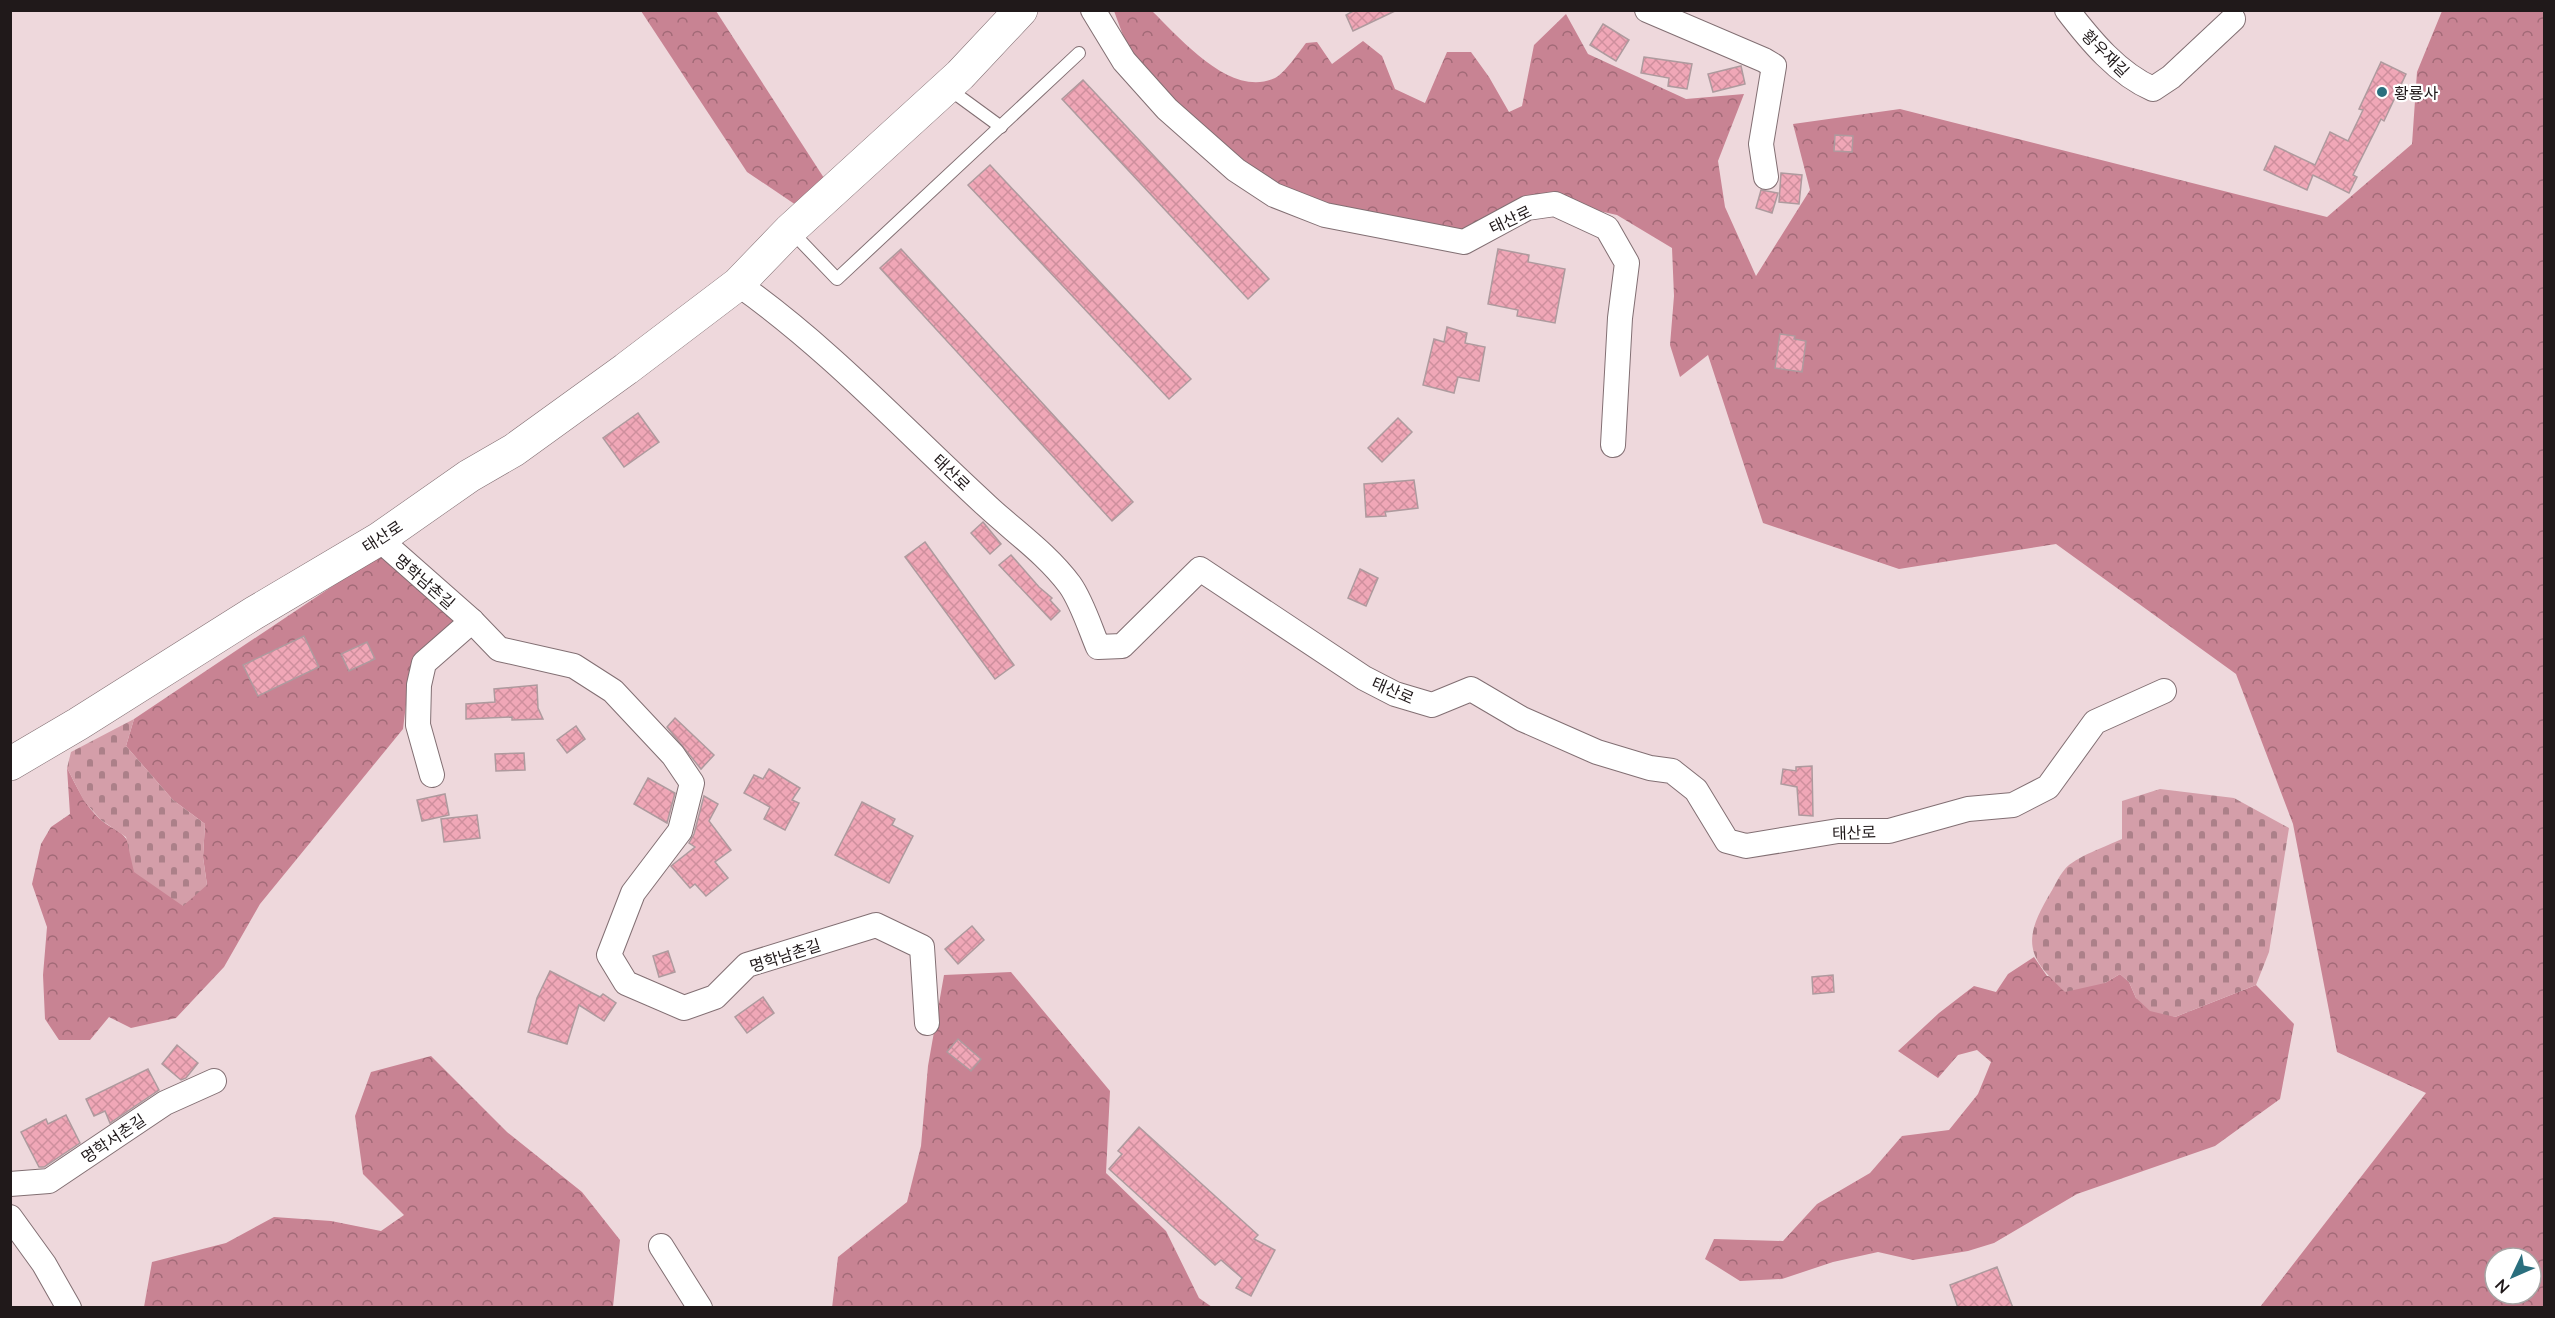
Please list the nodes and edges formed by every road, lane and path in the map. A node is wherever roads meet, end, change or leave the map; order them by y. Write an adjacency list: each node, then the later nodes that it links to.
1 (1021, 10): 7 (street, 태산로)
2 (1094, 10): 12 (street, 태산로)
3 (1647, 10): 9 (street)
4 (2067, 10): 5 (street, 황우재길)
5 (2233, 19)
6 (1079, 53): 8 (lane)
7 (947, 87): 8 (lane); 10 (street, 태산로)
8 (1001, 127): 10 (lane)
9 (1766, 177)
10 (790, 230): 11 (street, 태산로)
11 (738, 284): 13 (street, 태산로); 15 (street, 태산로)
12 (1613, 445)
13 (379, 539): 14 (street, 명학남촌길); 16 (street, 태산로)
14 (472, 621): 17 (street, 명학남촌길); 18 (street, 명학남촌길)
15 (2164, 691)
16 (10, 764)
17 (432, 775)
18 (927, 1023)
19 (214, 1081): 20 (street, 명학서촌길)
20 (10, 1184)
21 (10, 1217): 23 (street)
22 (661, 1246): 24 (street)
23 (69, 1308)
24 (700, 1308)

